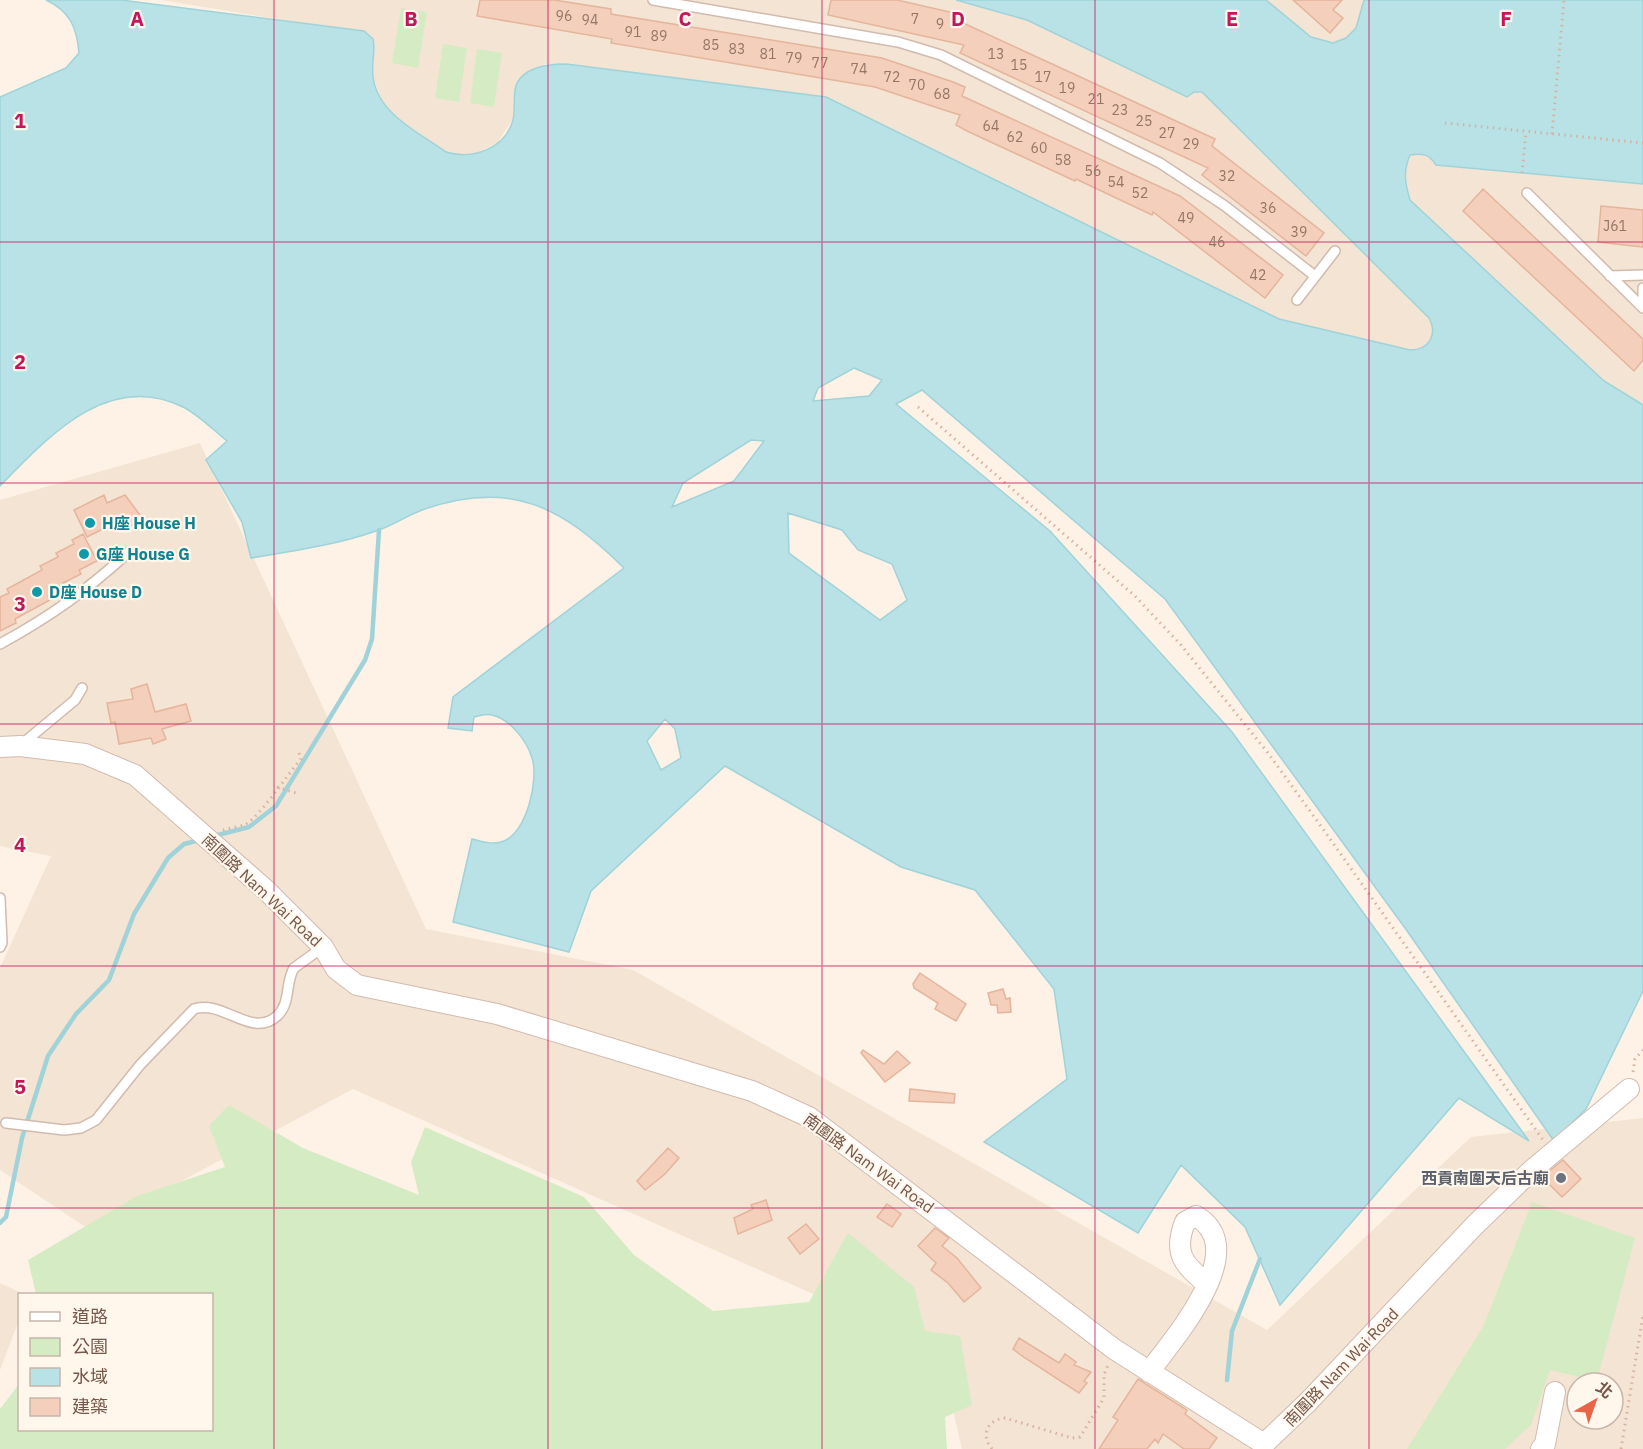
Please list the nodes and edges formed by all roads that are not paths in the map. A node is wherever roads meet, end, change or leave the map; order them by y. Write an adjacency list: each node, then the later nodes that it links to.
1 (653, 0): 5 (lane)
2 (1527, 193): 6 (lane)
3 (1335, 250): 5 (lane)
4 (1643, 275): 6 (lane)
5 (1315, 276): 8 (lane)
6 (1610, 276): 9 (lane)
7 (1643, 288): 9 (lane)
8 (1297, 300)
9 (1643, 307)
10 (129, 552): 11 (lane)
11 (0, 644)
12 (82, 688): 13 (lane)
13 (20, 746): 14 (street, 南圍路 Nam Wai Road); 17 (street, 南圍路 Nam Wai Road)
14 (0, 747)
15 (0, 898): 16 (lane)
16 (0, 947)
17 (323, 947): 19 (lane); 21 (street, 南圍路 Nam Wai Road)
18 (1629, 1089): 23 (street, 南圍路 Nam Wai Road)
19 (6, 1123)
20 (1207, 1284): 21 (street)
21 (1149, 1371): 23 (street, 南圍路 Nam Wai Road)
22 (1555, 1392): 24 (street)
23 (1266, 1447)
24 (1541, 1449)

